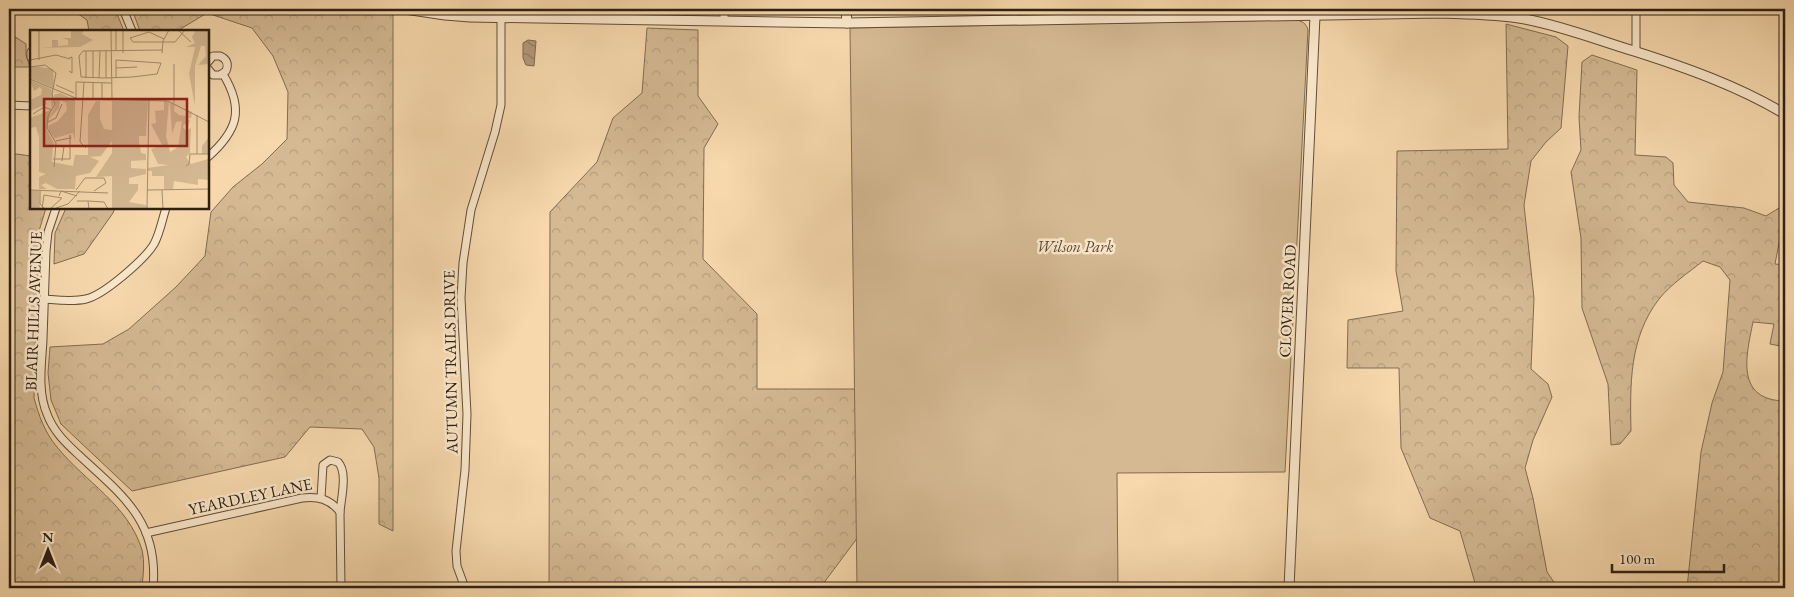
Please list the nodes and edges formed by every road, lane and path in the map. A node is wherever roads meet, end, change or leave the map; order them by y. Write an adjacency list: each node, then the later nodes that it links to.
1 (123, 9): 12 (street)
2 (405, 9): 7 (street)
3 (614, 9): 9 (street)
4 (724, 9): 10 (street)
5 (846, 9): 11 (street)
6 (1636, 9): 13 (street)
7 (501, 13): 9 (street); 29 (street, AUTUMN TRAILS DRIVE)
8 (1315, 16): 11 (street); 13 (street); 30 (street, CLOVER ROAD)
9 (614, 19): 10 (street)
10 (724, 21): 11 (street)
11 (846, 23)
12 (132, 30)
13 (1636, 52): 19 (street)
14 (209, 61): 16 (street)
15 (209, 72): 16 (street)
16 (223, 74): 20 (street)
17 (9, 105): 18 (street)
18 (30, 106)
19 (1785, 114)
20 (209, 156)
21 (56, 209): 23 (street, BLAIR HILLS AVENUE)
22 (166, 209): 23 (street)
23 (44, 299): 26 (street, BLAIR HILLS AVENUE)
24 (321, 498): 25 (street); 25 (street, YEARDLEY LANE); 26 (street, YEARDLEY LANE)
25 (340, 512): 28 (street)
26 (146, 533): 27 (street, BLAIR HILLS AVENUE)
27 (153, 588)
28 (341, 588)
29 (466, 588)
30 (1289, 588)

